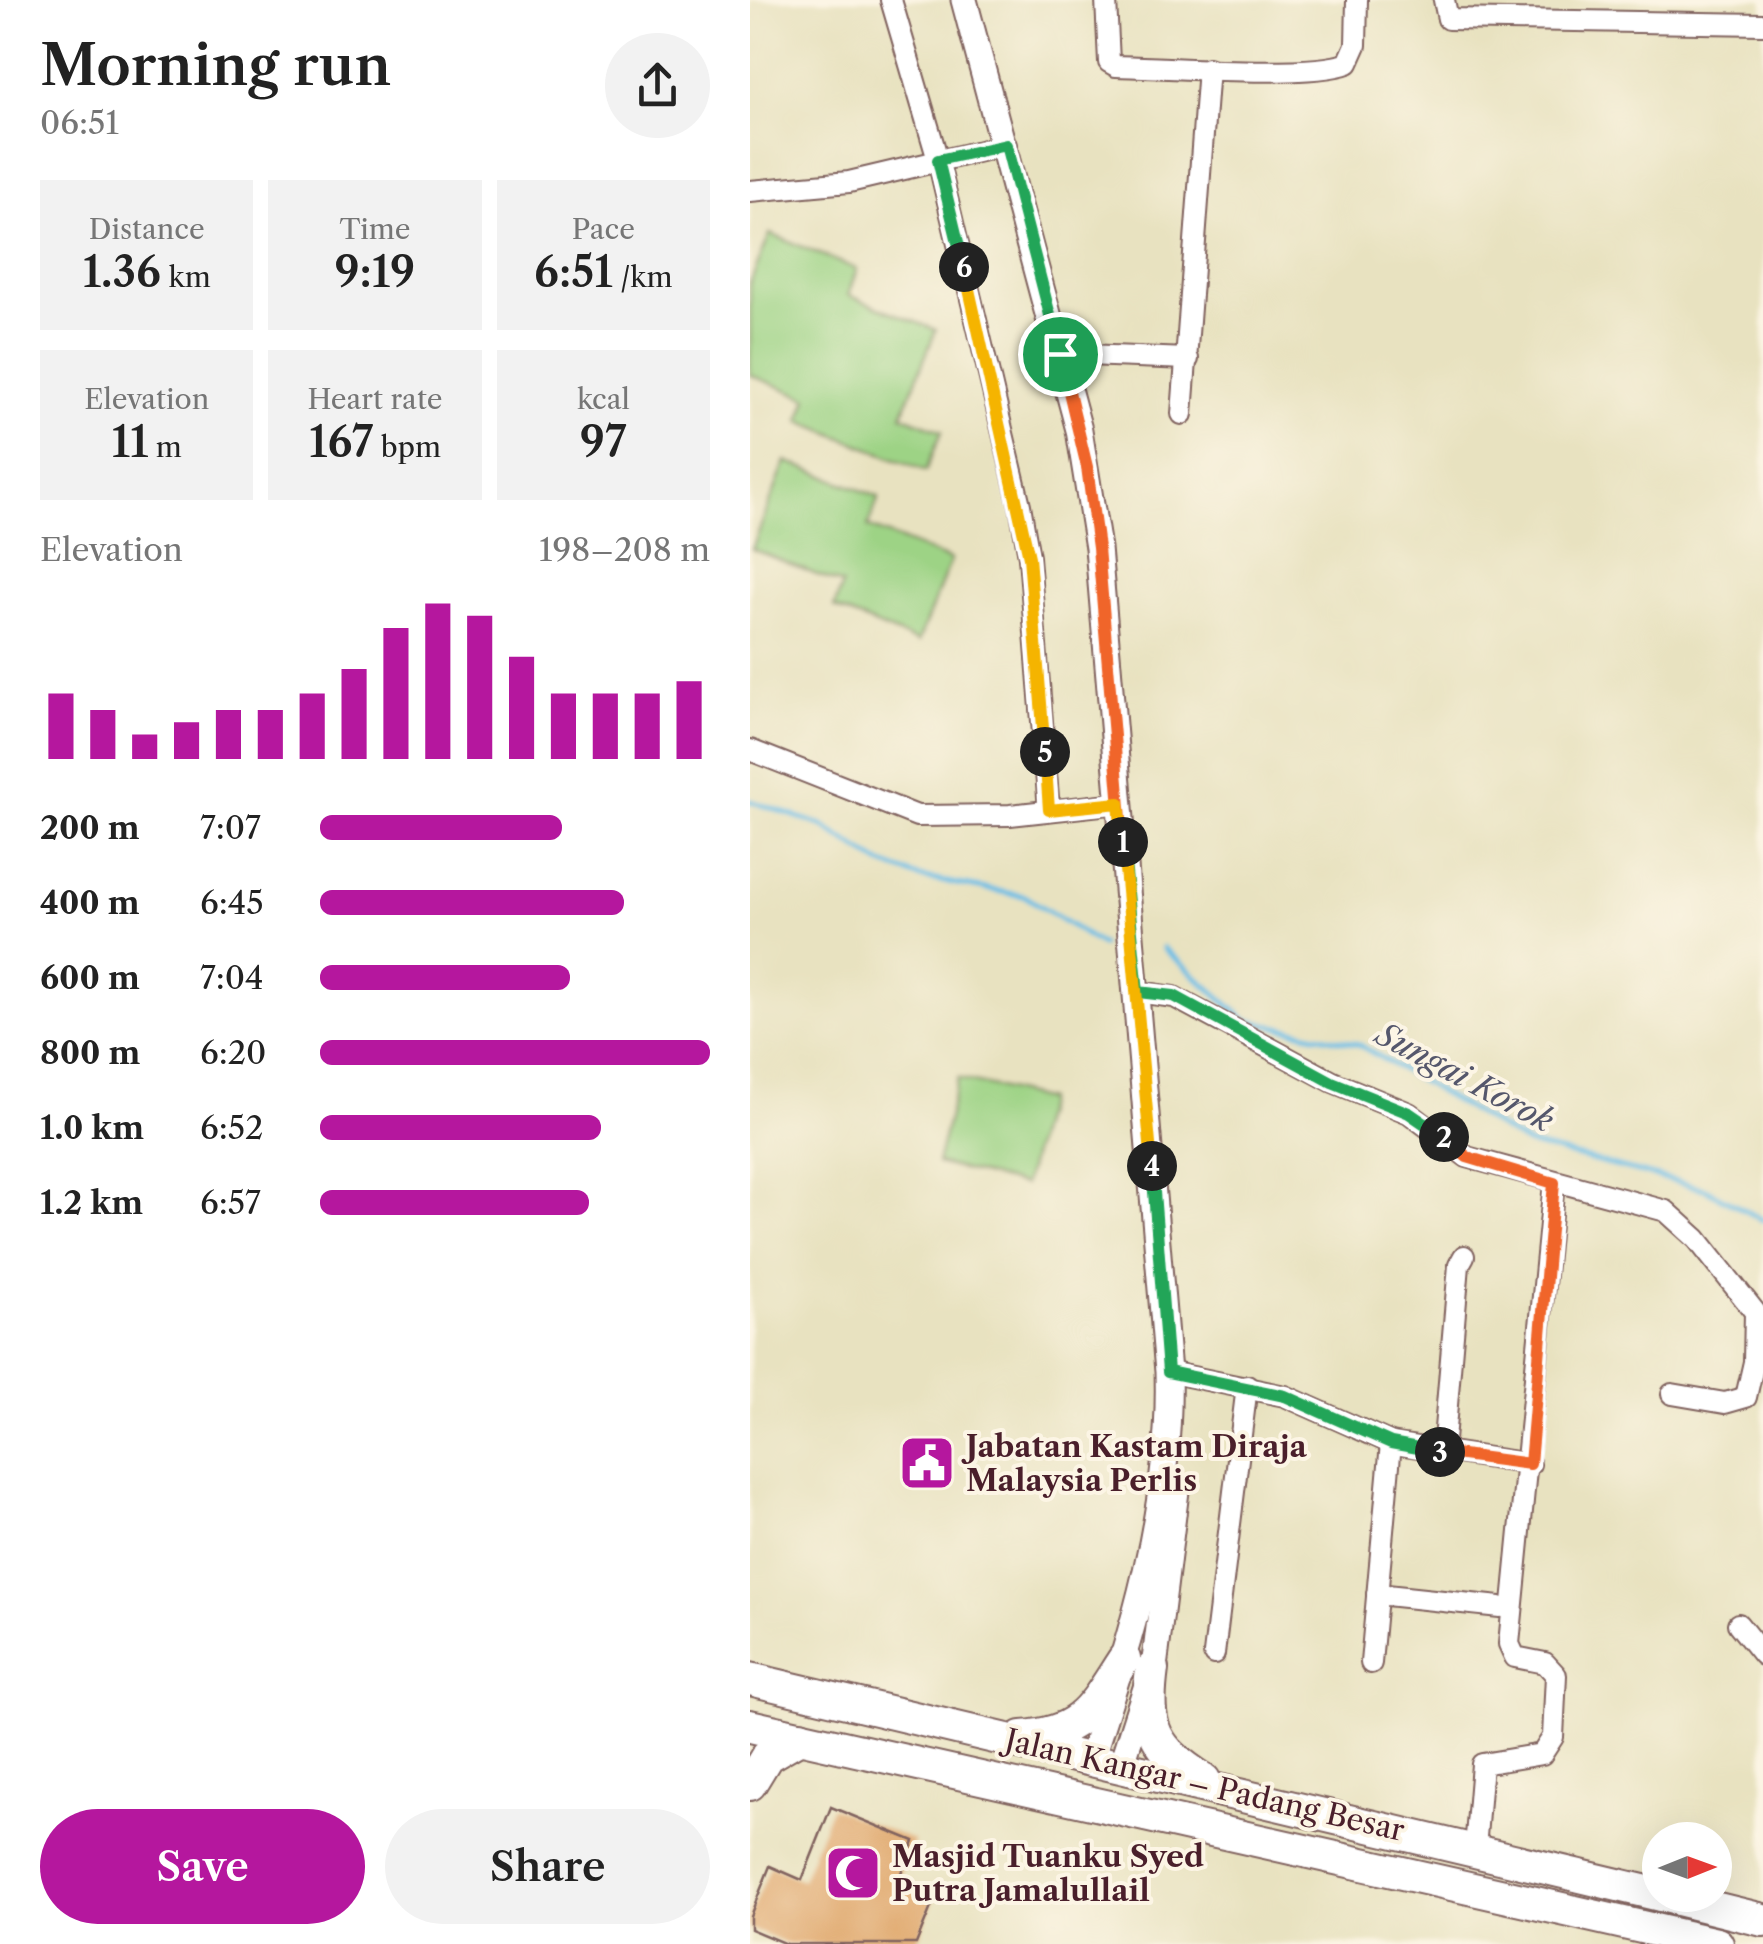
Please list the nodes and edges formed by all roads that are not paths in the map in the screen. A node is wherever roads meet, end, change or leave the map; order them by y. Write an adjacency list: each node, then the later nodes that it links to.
1 (891, 0): 9 (street)
2 (964, 0): 8 (street)
3 (1106, 0): 7 (street)
4 (1358, 0): 7 (street)
5 (1444, 0): 6 (street)
6 (1763, 24)
7 (1208, 68): 12 (street)
8 (1006, 145): 9 (street); 11 (street)
9 (938, 160): 10 (street); 16 (street)
10 (750, 191)
11 (1060, 354): 12 (street); 15 (street)
12 (1188, 359): 13 (street)
13 (1182, 414)
14 (750, 750): 16 (street)
15 (1119, 803): 16 (street); 17 (street)
16 (1049, 810)
17 (1138, 992): 18 (street); 20 (street)
18 (1554, 1183): 22 (street); 25 (street)
19 (1464, 1256): 24 (street)
20 (1168, 1372): 21 (street); 32 (street)
21 (1246, 1386): 23 (street); 29 (street)
22 (1672, 1394)
23 (1391, 1443): 24 (street); 26 (street)
24 (1443, 1452): 25 (street)
25 (1530, 1464): 45 (street)
26 (1377, 1594): 27 (street); 31 (street)
27 (1500, 1607)
28 (1738, 1624): 30 (street)
29 (1214, 1654)
30 (1763, 1655)
31 (1370, 1663)
32 (1138, 1664): 37 (highway); 38 (street); 40 (highway)
33 (750, 1679): 34 (highway, Jalan Kangar – Padang Besar)
34 (823, 1695): 35 (highway); 37 (highway, Jalan Kangar – Padang Besar)
35 (751, 1728): 36 (highway, Jalan Kangar – Padang Besar)
36 (800, 1737): 39 (highway); 41 (highway, Jalan Kangar – Padang Besar)
37 (1003, 1739): 38 (highway, Jalan Kangar – Padang Besar)
38 (1103, 1770): 40 (highway, Jalan Kangar – Padang Besar); 41 (highway); 42 (highway)
39 (750, 1784)
40 (1220, 1790): 43 (highway, Jalan Kangar – Padang Besar)
41 (1049, 1794): 42 (highway, Jalan Kangar – Padang Besar)
42 (1130, 1812): 44 (highway, Jalan Kangar – Padang Besar)
43 (1440, 1840): 44 (highway); 45 (highway, Jalan Kangar – Padang Besar)
44 (1301, 1848): 49 (highway, Jalan Kangar – Padang Besar)
45 (1475, 1849): 46 (highway, Jalan Kangar – Padang Besar)
46 (1642, 1891)
47 (1730, 1912): 48 (highway, Jalan Kangar – Padang Besar)
48 (1763, 1920)
49 (1717, 1944)

